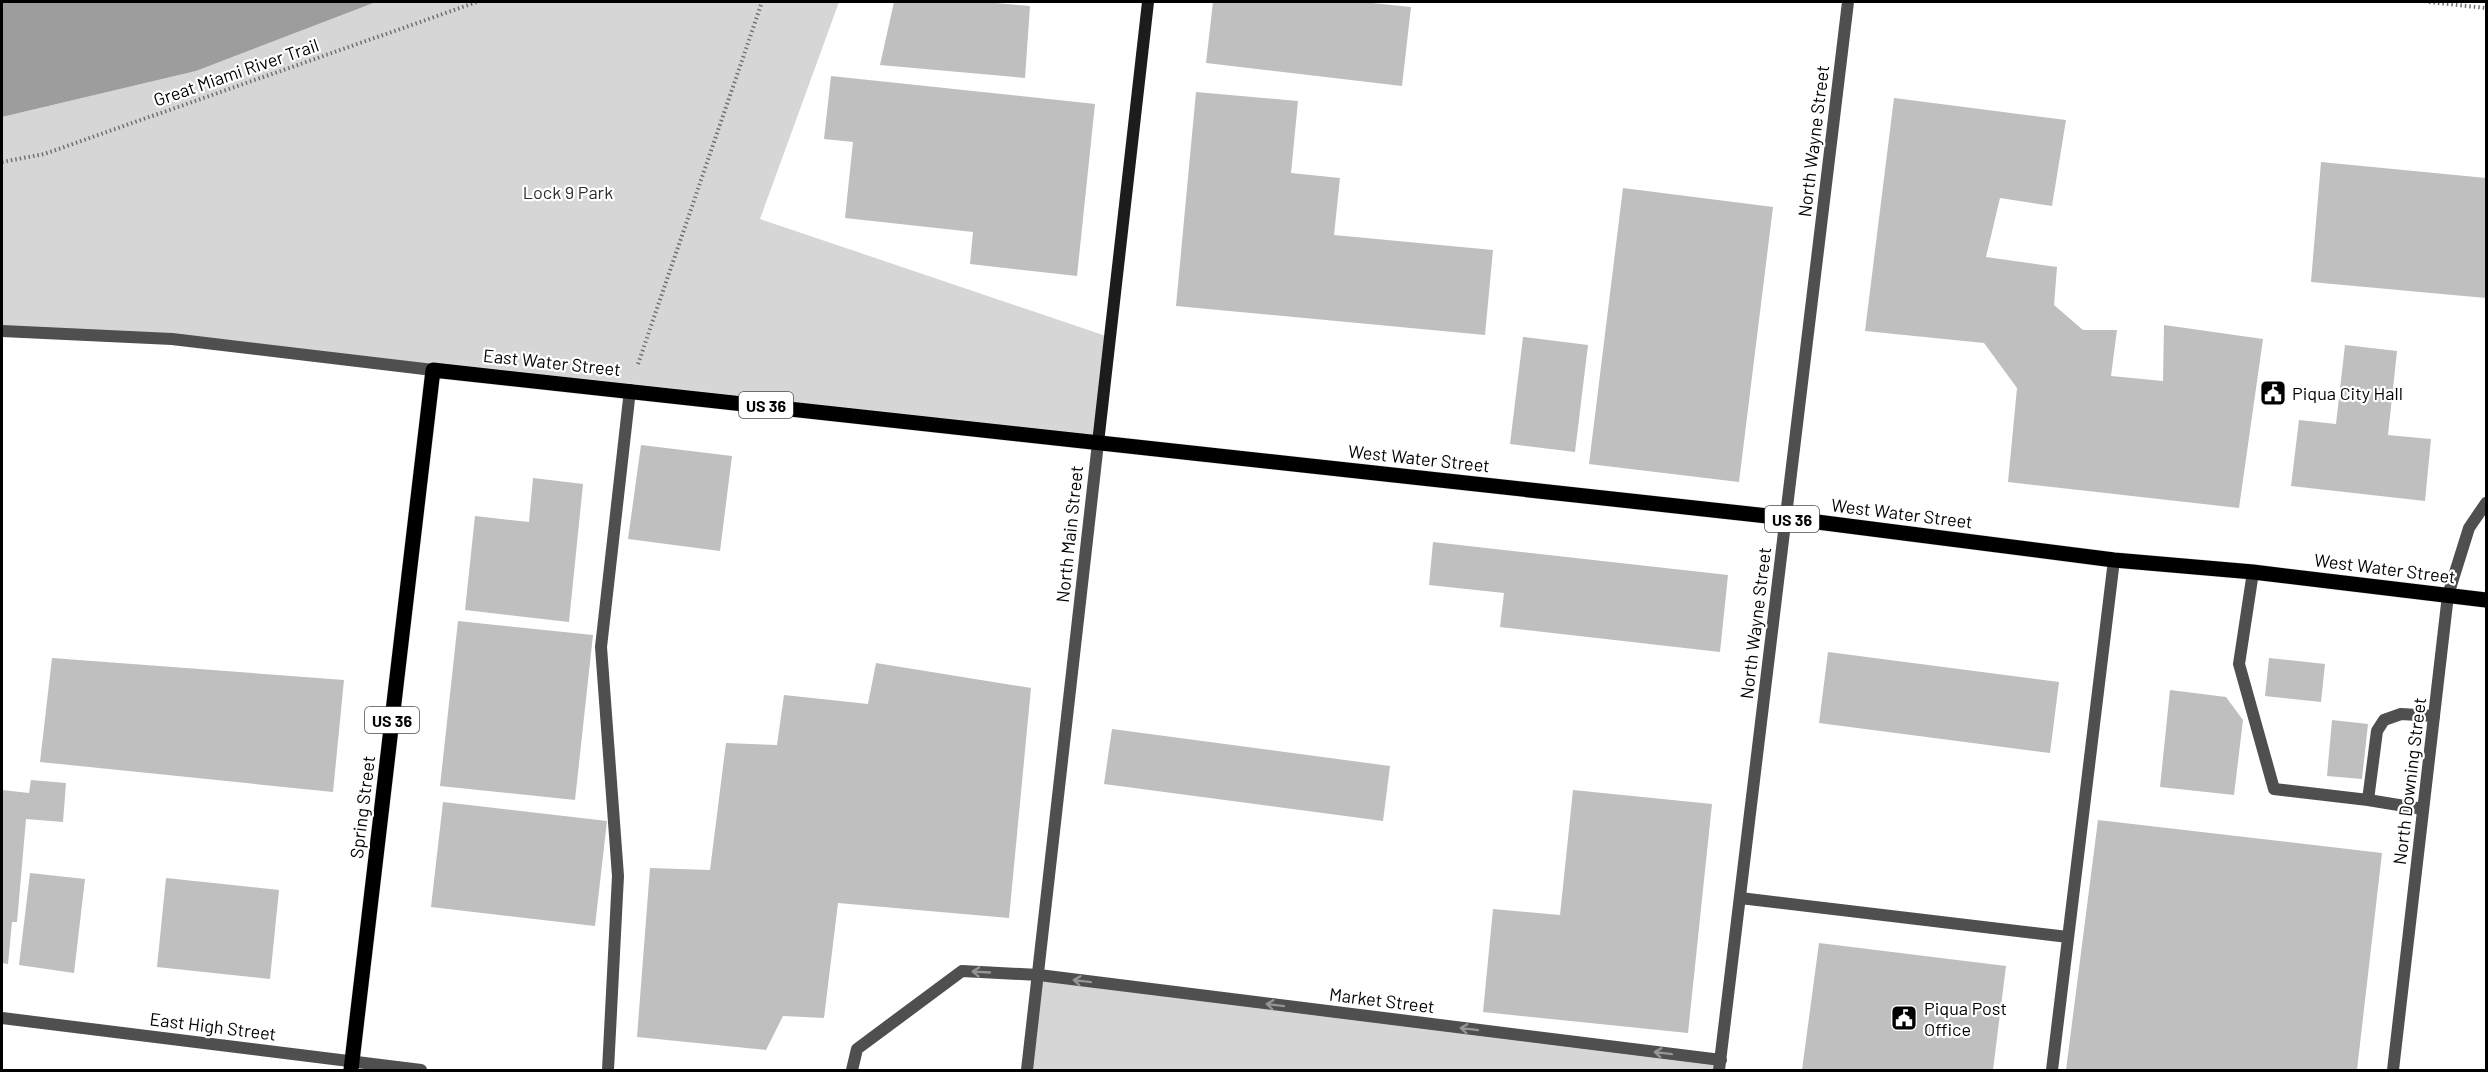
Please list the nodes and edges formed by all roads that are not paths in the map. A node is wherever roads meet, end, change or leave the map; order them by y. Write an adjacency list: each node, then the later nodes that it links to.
1 (1148, 2): 6 (main road, North Main Street)
2 (1848, 2): 8 (street, North Wayne Street)
3 (2, 331): 4 (street, East Water Street)
4 (433, 370): 5 (main road, East Water Street / US 36); 21 (main road, Spring Street / US 36)
5 (630, 390): 6 (main road, East Water Street / US 36); 23 (street)
6 (1098, 443): 8 (main road, West Water Street / US 36); 18 (street, North Main Street)
7 (2487, 503): 11 (street, North Downing Street)
8 (1786, 518): 9 (main road, West Water Street / US 36); 16 (street, North Wayne Street)
9 (2114, 560): 10 (main road, West Water Street / US 36); 17 (street)
10 (2253, 572): 11 (main road, West Water Street / US 36); 14 (street)
11 (2448, 595): 12 (main road, West Water Street / US 36); 13 (street, North Downing Street)
12 (2487, 600)
13 (2434, 716): 14 (street); 15 (street, North Downing Street)
14 (2368, 800): 15 (street)
15 (2423, 809): 27 (street, North Downing Street)
16 (1740, 898): 17 (street); 20 (street, North Wayne Street)
17 (2068, 937): 26 (street)
18 (1039, 975): 20 (street, Market Street, one-way to 18); 24 (street, Market Street, one-way to 24); 25 (street, North Main Street)
19 (2, 1018): 21 (street, East High Street)
20 (1720, 1065)
21 (352, 1066): 22 (street, East High Street)
22 (421, 1071)
23 (608, 1071)
24 (852, 1071)
25 (1027, 1071)
26 (2052, 1071)
27 (2393, 1071)

